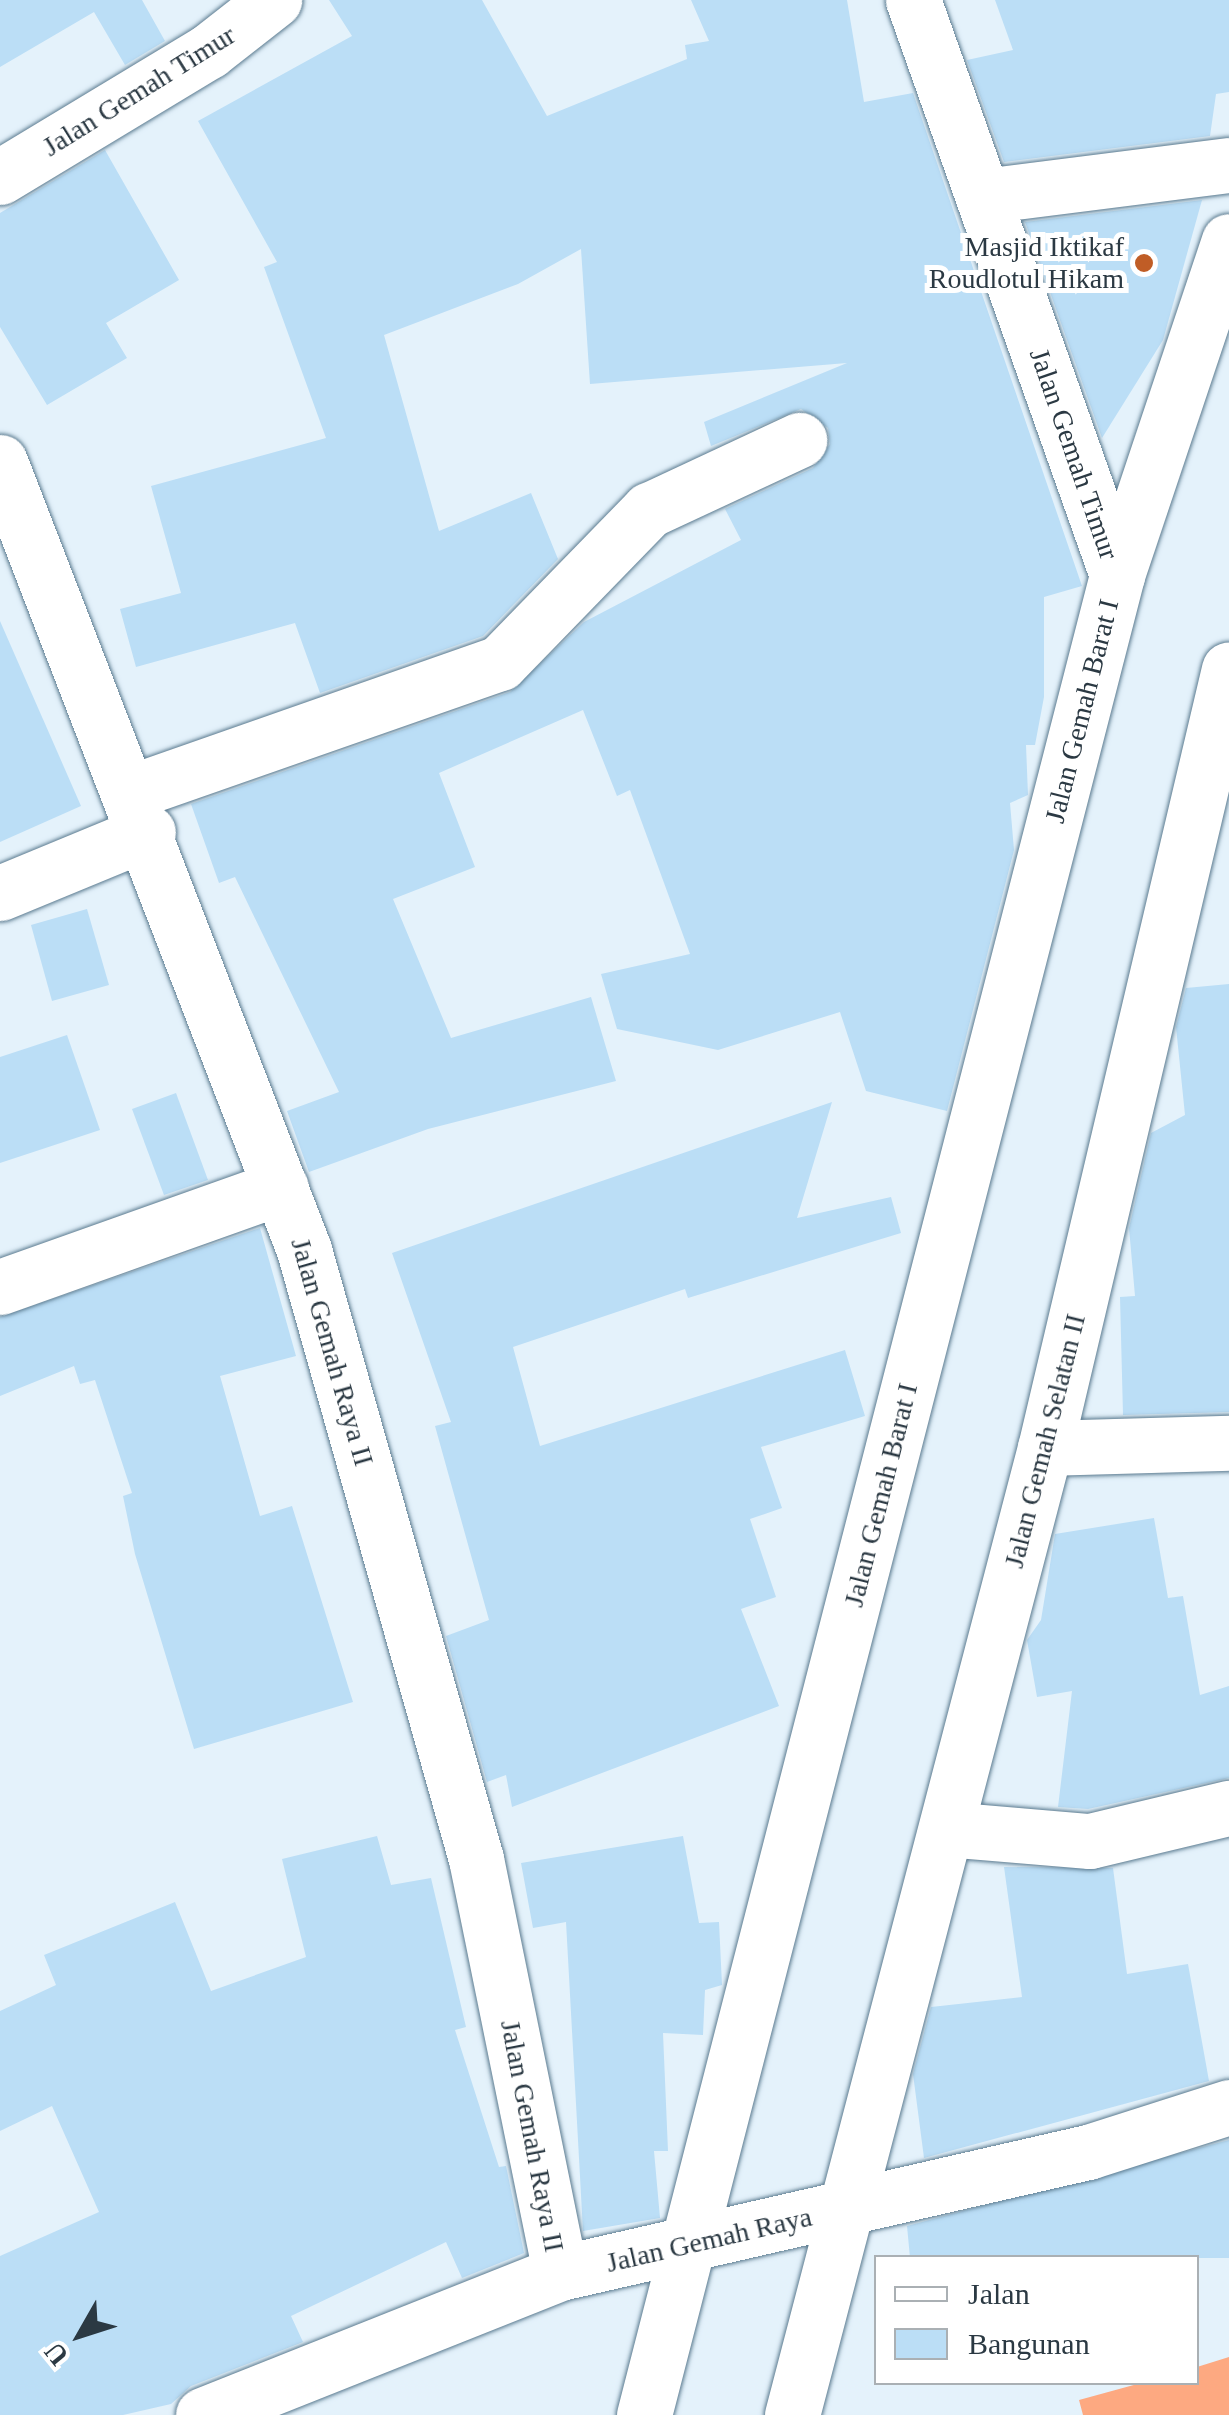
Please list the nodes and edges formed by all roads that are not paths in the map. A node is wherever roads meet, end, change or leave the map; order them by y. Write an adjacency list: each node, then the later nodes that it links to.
1 (274, 0): 4 (street, Jalan Gemah Timur)
2 (914, 0): 5 (street, Jalan Gemah Timur)
3 (1229, 165): 5 (street)
4 (0, 177)
5 (983, 196): 9 (street, Jalan Gemah Timur)
6 (1229, 241): 9 (street, Jalan Gemah Timur)
7 (799, 440): 11 (street)
8 (0, 462): 11 (street, Jalan Gemah Raya II)
9 (1117, 575): 21 (street, Jalan Gemah Barat I)
10 (1229, 669): 16 (street, Jalan Gemah Selatan II)
11 (140, 812): 12 (street); 13 (street, Jalan Gemah Raya II)
12 (0, 892)
13 (281, 1187): 14 (street); 22 (street, Jalan Gemah Raya II)
14 (0, 1287)
15 (1229, 1443): 16 (street)
16 (1045, 1448): 18 (street, Jalan Gemah Selatan II)
17 (1229, 1808): 18 (street)
18 (946, 1829): 20 (street, Jalan Gemah Selatan II)
19 (1229, 2107): 20 (street, Jalan Gemah Raya)
20 (847, 2209): 21 (street, Jalan Gemah Raya); 25 (street, Jalan Gemah Selatan II)
21 (690, 2244): 22 (street, Jalan Gemah Raya); 24 (street, Jalan Gemah Barat I)
22 (560, 2273): 23 (street, Jalan Gemah Raya)
23 (202, 2415)
24 (644, 2415)
25 (792, 2415)

